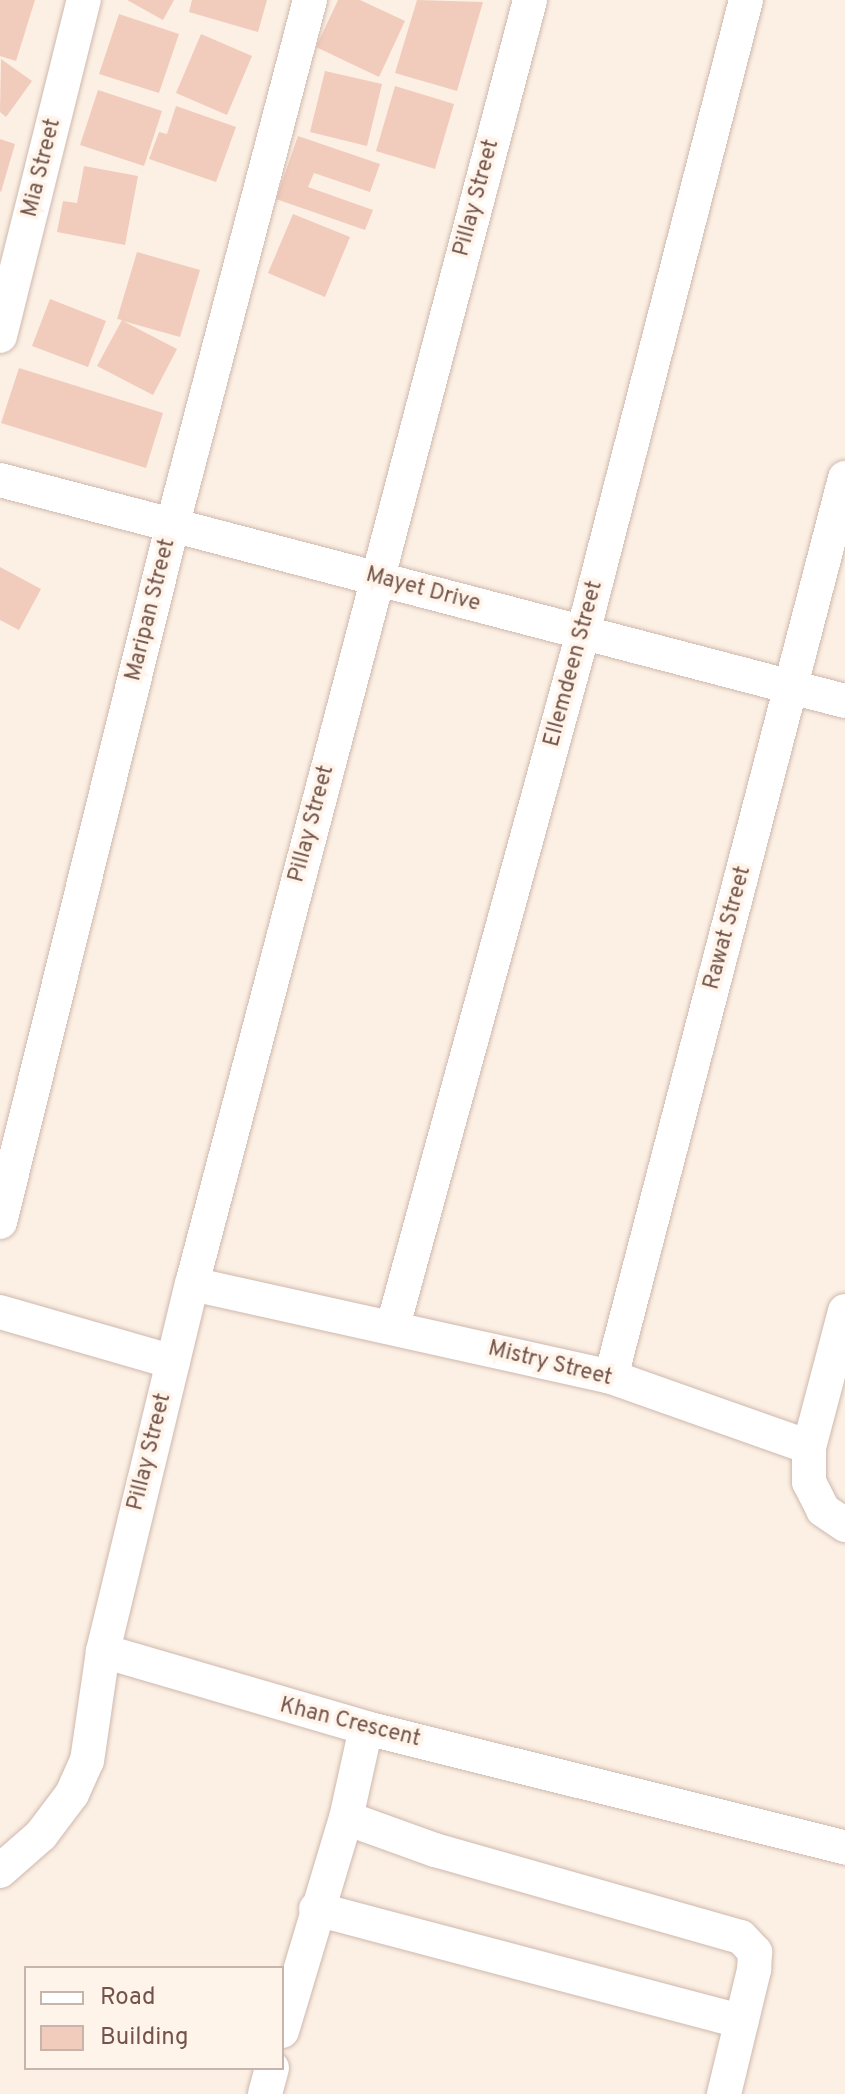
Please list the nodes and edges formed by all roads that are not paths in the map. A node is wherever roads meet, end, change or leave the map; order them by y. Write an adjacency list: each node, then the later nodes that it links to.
1 (84, 0): 5 (street, Mia Street)
2 (310, 0): 8 (street, Maripan Street)
3 (530, 0): 9 (street, Pillay Street)
4 (746, 0): 10 (street, Ellemdeen Street)
5 (0, 336)
6 (845, 478): 11 (street, Rawat Street)
7 (0, 480): 8 (street, Mayet Drive)
8 (172, 527): 9 (street, Mayet Drive); 13 (street, Maripan Street)
9 (376, 578): 10 (street, Mayet Drive); 14 (street, Pillay Street)
10 (583, 633): 11 (street, Mayet Drive); 17 (street, Ellemdeen Street)
11 (792, 686): 12 (street, Mayet Drive); 19 (street, Rawat Street)
12 (845, 701)
13 (0, 1222)
14 (192, 1284): 17 (street, Mistry Street); 18 (street, Pillay Street)
15 (845, 1311): 20 (street)
16 (0, 1312): 18 (street)
17 (393, 1326): 19 (street, Mistry Street)
18 (173, 1362): 22 (street, Pillay Street)
19 (611, 1377): 20 (street, Mistry Street)
20 (809, 1447): 21 (street)
21 (845, 1525)
22 (103, 1651): 23 (street, Khan Crescent); 26 (street)
23 (366, 1728): 24 (street); 25 (street, Khan Crescent)
24 (346, 1818): 27 (street); 28 (street)
25 (845, 1847)
26 (0, 1871)
27 (316, 1909): 28 (street); 29 (street)
28 (741, 2021): 32 (street)
29 (284, 2024)
30 (271, 2070): 31 (street)
31 (265, 2094)
32 (724, 2094)

